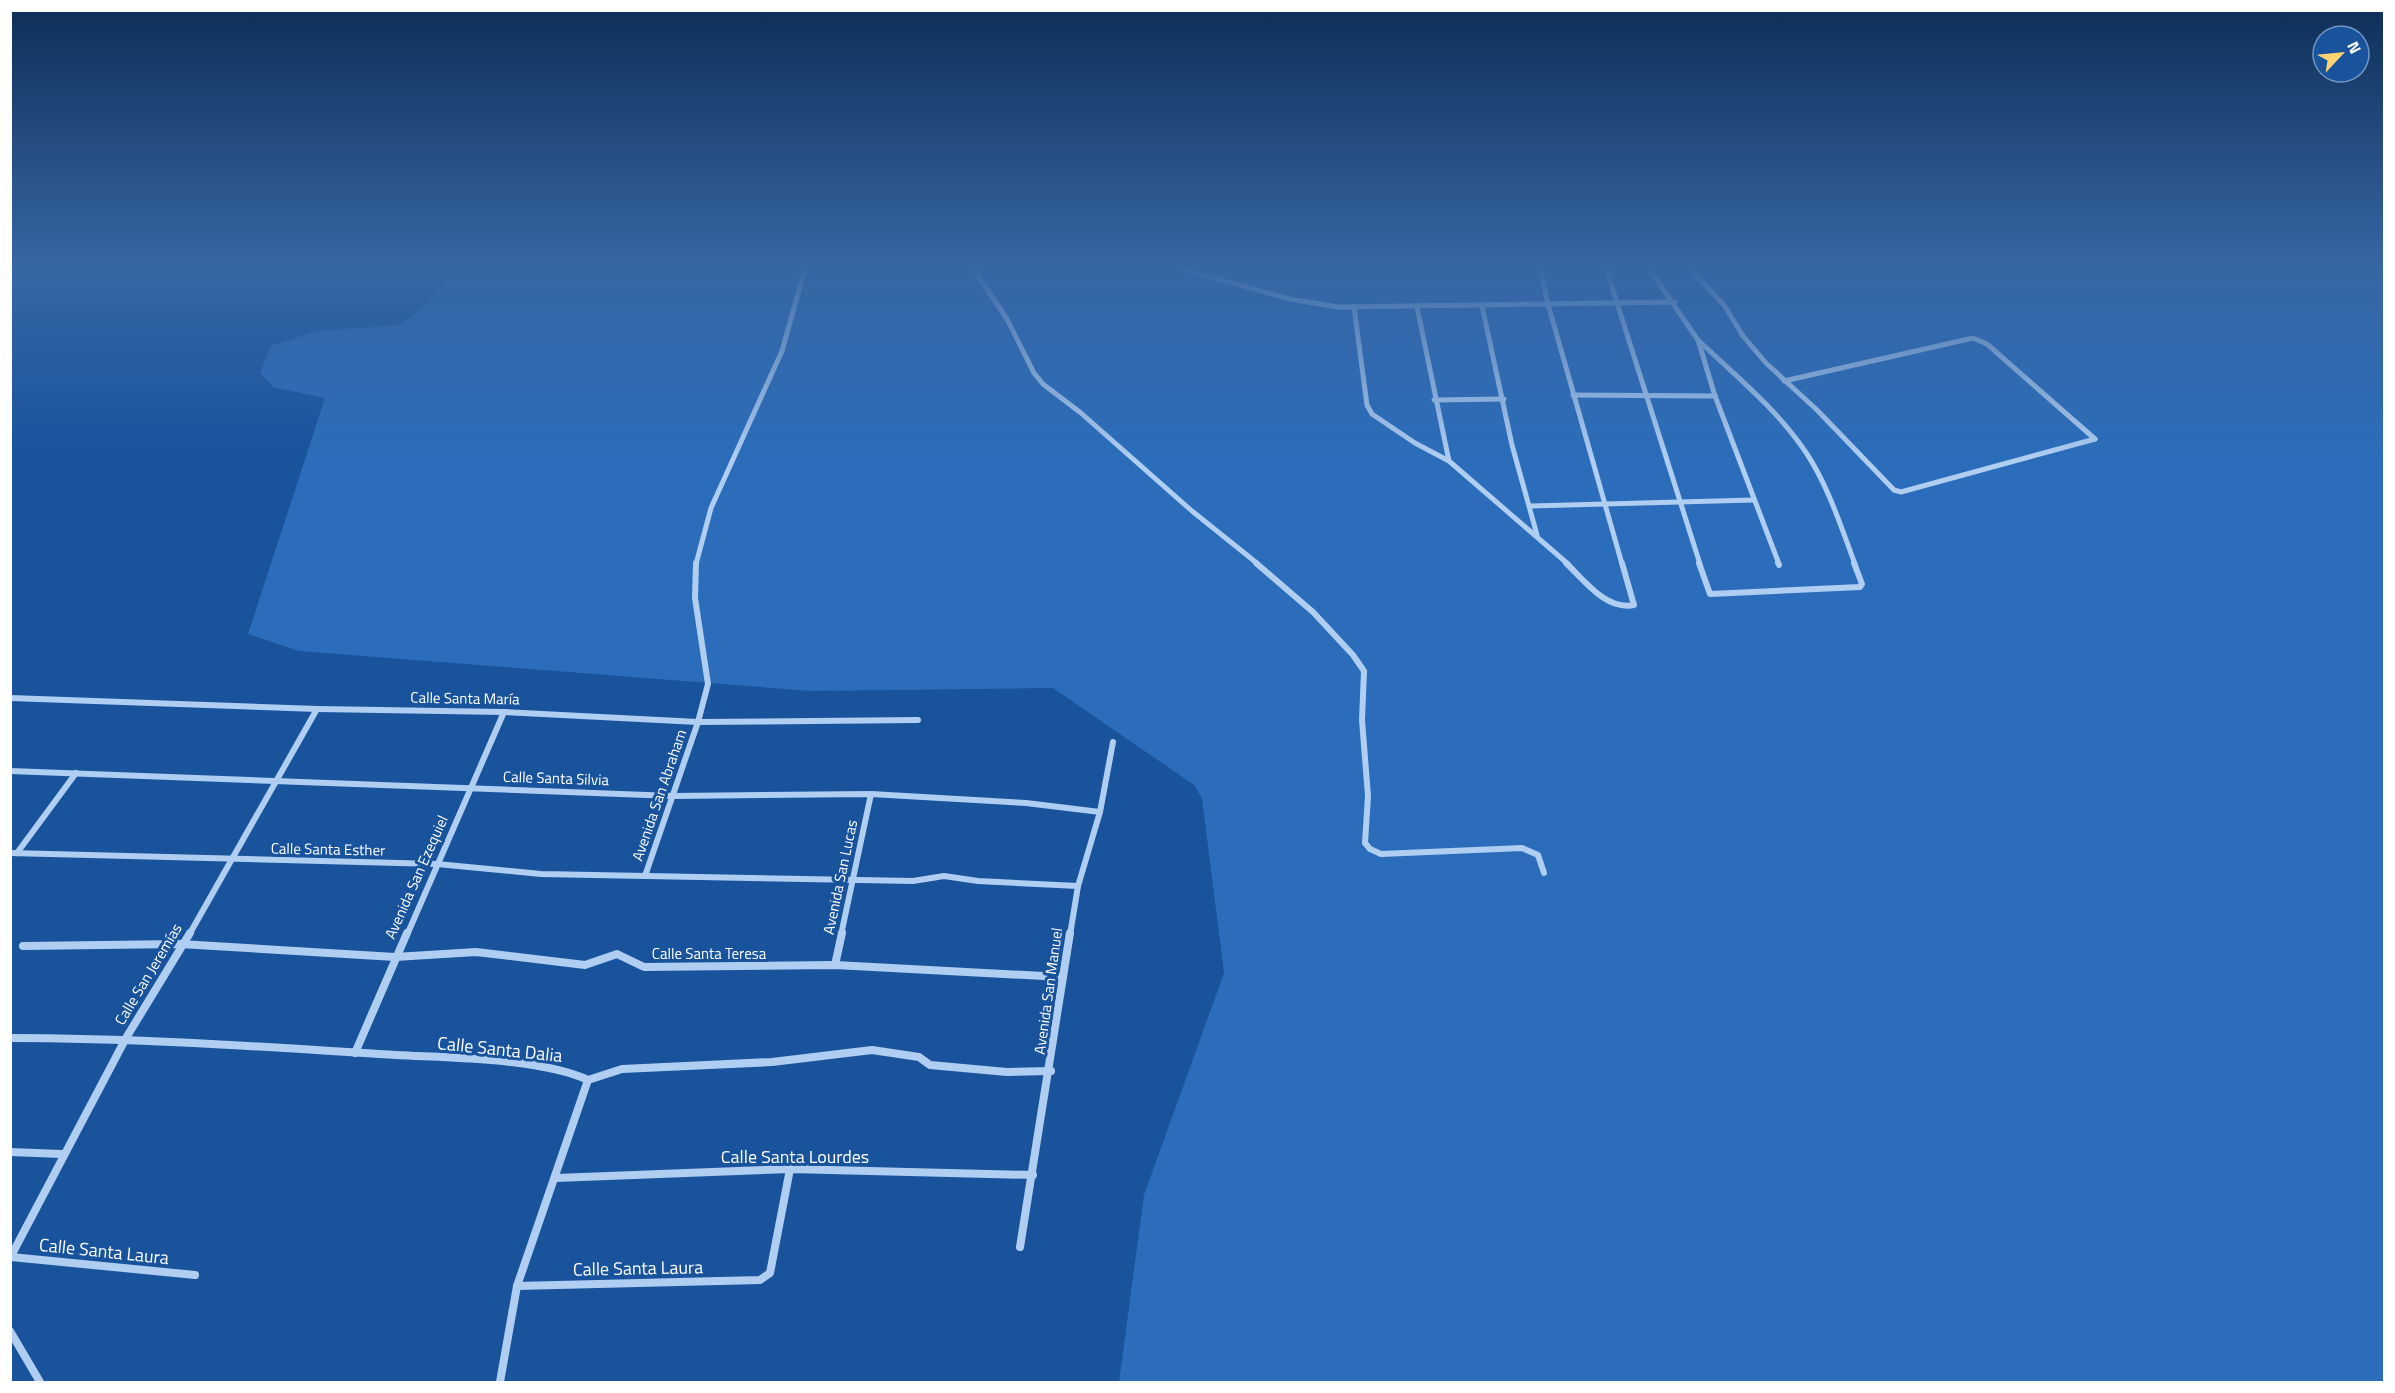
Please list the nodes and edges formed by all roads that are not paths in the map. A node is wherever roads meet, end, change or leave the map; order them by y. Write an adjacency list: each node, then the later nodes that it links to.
1 (788, 330): 28 (street, Avenida San Abraham)
2 (1013, 330): 40 (street)
3 (1357, 330): 17 (street)
4 (1421, 330): 16 (street)
5 (1488, 330): 15 (street)
6 (1555, 330): 12 (street)
7 (1624, 330): 13 (street)
8 (1692, 330): 10 (street)
9 (1741, 330): 11 (street)
10 (1698, 340): 14 (street); 19 (street)
11 (1784, 381): 11 (street)
12 (1573, 395): 13 (street); 20 (street)
13 (1645, 396): 14 (street); 19 (street)
14 (1715, 396): 18 (street)
15 (1504, 399): 16 (street); 21 (street)
16 (1434, 400): 17 (street)
17 (1449, 461): 22 (street)
18 (1753, 500): 19 (street); 23 (street)
19 (1678, 503): 20 (street)
20 (1604, 505): 21 (street); 22 (street)
21 (1531, 506): 22 (street)
22 (1537, 536)
23 (1779, 565)
24 (10, 698): 25 (street, Calle Santa María)
25 (317, 709): 26 (street, Calle Santa María); 32 (street, Calle San Jeremías)
26 (504, 712): 28 (street, Calle Santa María); 33 (street, Avenida San Ezequiel)
27 (918, 720): 28 (street, Calle Santa María)
28 (698, 722): 35 (street, Avenida San Abraham)
29 (1113, 742): 36 (street, Avenida San Manuel)
30 (10, 771): 31 (street, Calle Santa Silvia)
31 (76, 773): 32 (street, Calle Santa Silvia); 37 (street)
32 (274, 780): 33 (street, Calle Santa Silvia); 38 (street, Calle San Jeremías)
33 (469, 788): 35 (street, Calle Santa Silvia); 39 (street, Avenida San Ezequiel)
34 (871, 794): 35 (street, Calle Santa Silvia); 36 (street, Calle Santa Silvia); 42 (street, Avenida San Lucas)
35 (673, 796): 41 (street, Avenida San Abraham)
36 (1100, 812): 43 (street, Avenida San Manuel)
37 (14, 853): 38 (street, Calle Santa Esther)
38 (229, 860): 39 (street, Calle Santa Esther); 44 (street, Calle San Jeremías)
39 (437, 864): 41 (street, Calle Santa Esther); 46 (street, Avenida San Ezequiel)
40 (1544, 873)
41 (645, 876): 42 (street, Calle Santa Esther)
42 (854, 878): 43 (street, Calle Santa Esther); 47 (street, Avenida San Lucas)
43 (1078, 886): 48 (street, Avenida San Manuel)
44 (180, 944): 45 (street, Calle Santa Teresa); 46 (street, Calle Santa Teresa); 50 (street, Calle San Jeremías)
45 (23, 946)
46 (395, 957): 47 (street, Calle Santa Teresa); 51 (street, Avenida San Ezequiel)
47 (835, 966): 48 (street, Calle Santa Teresa)
48 (1063, 977): 52 (street, Avenida San Manuel)
49 (10, 1038): 50 (street, Calle Santa Dalia)
50 (126, 1038): 51 (street, Calle Santa Dalia); 55 (street, Calle San Jeremías)
51 (355, 1053): 53 (street, Calle Santa Dalia)
52 (1051, 1071): 53 (street); 57 (street, Avenida San Manuel)
53 (588, 1080): 58 (street)
54 (10, 1152): 55 (street)
55 (63, 1154): 60 (street, Calle San Jeremías)
56 (790, 1169): 57 (street, Calle Santa Lourdes); 58 (street, Calle Santa Lourdes); 62 (street, Calle Santa Laura)
57 (1034, 1175): 59 (street, Avenida San Manuel)
58 (556, 1178): 62 (street)
59 (1020, 1247)
60 (11, 1257): 61 (street, Calle Santa Laura)
61 (195, 1275)
62 (517, 1286): 65 (street)
63 (10, 1331): 64 (street)
64 (40, 1383)
65 (500, 1383)

